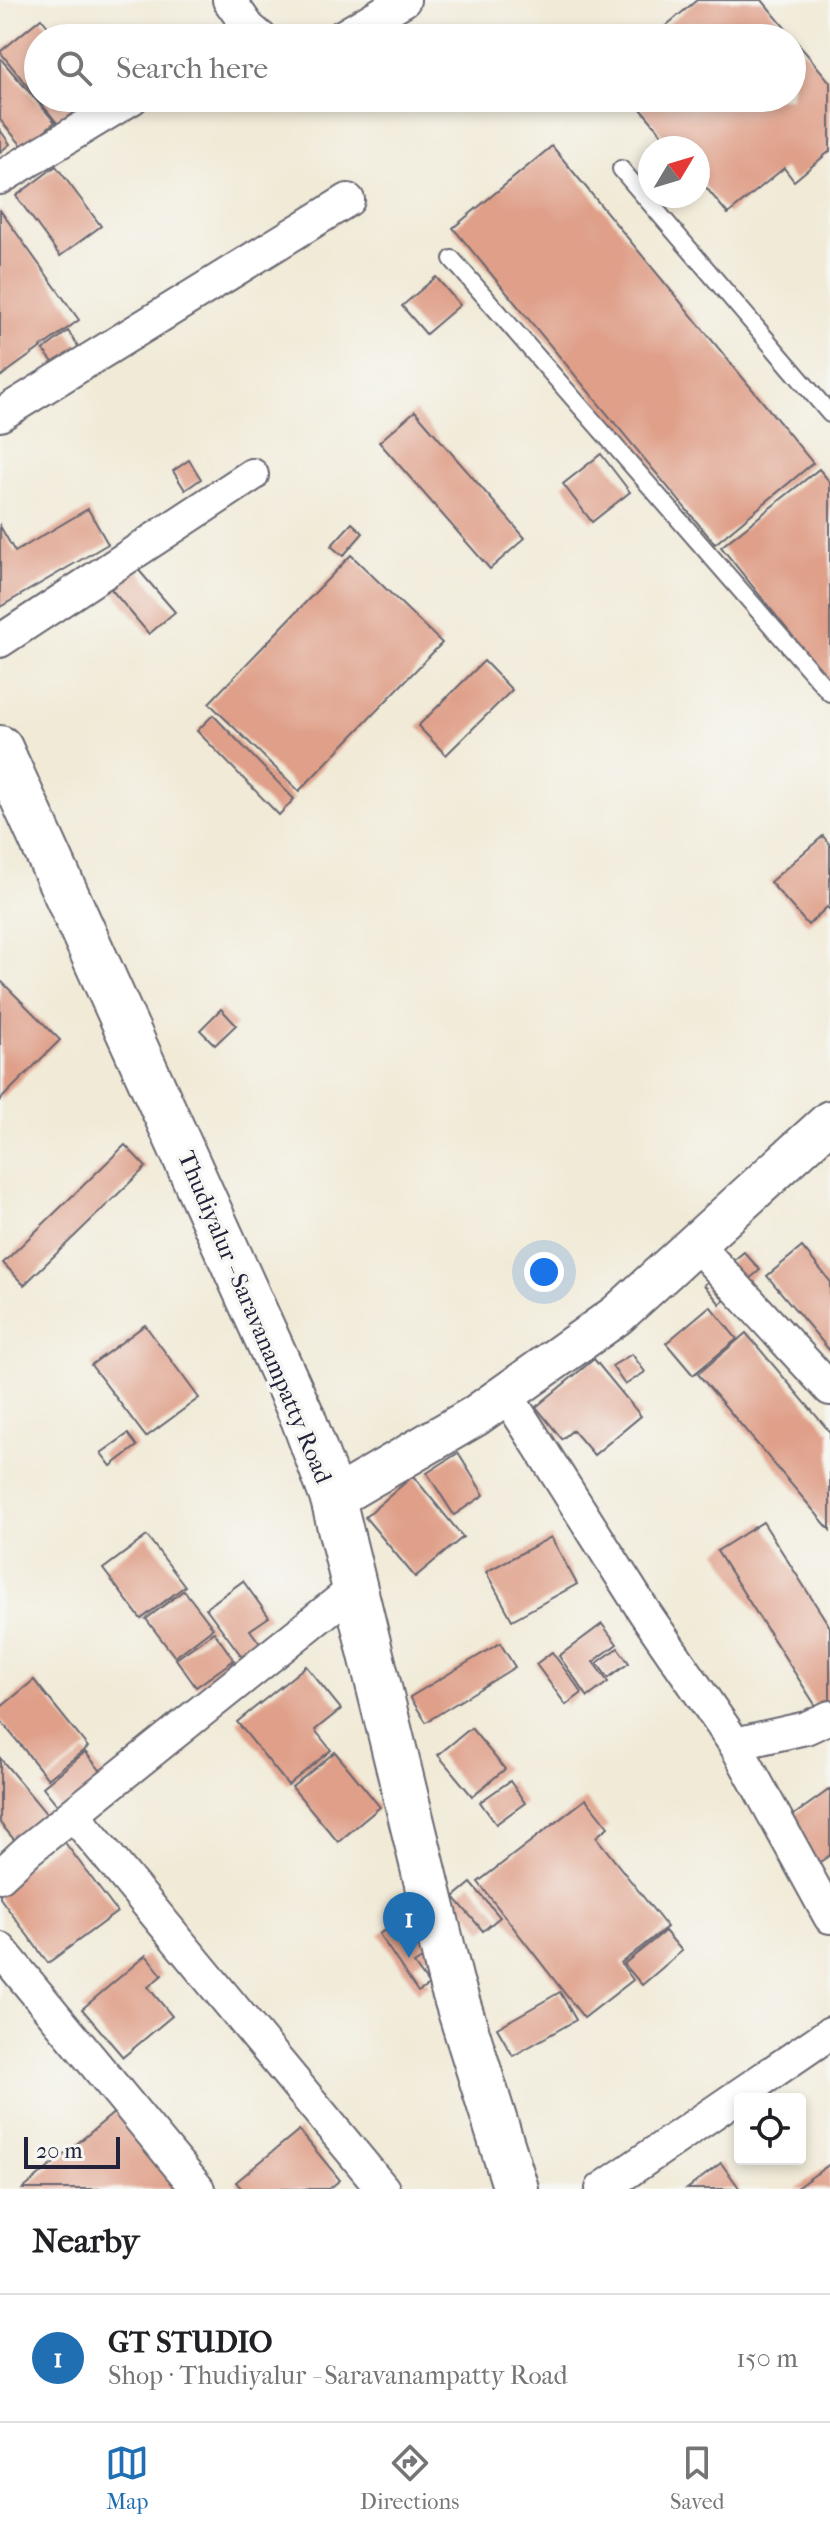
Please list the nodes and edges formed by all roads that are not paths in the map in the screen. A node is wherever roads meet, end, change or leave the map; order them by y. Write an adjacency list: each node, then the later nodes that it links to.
1 (229, 0): 3 (street)
2 (404, 0): 4 (street)
3 (242, 24)
4 (364, 24)
5 (109, 112): 7 (street)
6 (621, 169): 10 (lane)
7 (0, 178)
8 (348, 200): 11 (street)
9 (452, 259): 14 (lane)
10 (830, 414)
11 (0, 415)
12 (252, 475): 13 (street)
13 (0, 641)
14 (830, 693)
15 (0, 748): 20 (main road, Thudiyalur - Saravanampatty Road)
16 (830, 1121): 17 (street)
17 (695, 1243): 18 (street); 19 (street)
18 (830, 1389)
19 (506, 1394): 20 (street); 23 (street)
20 (333, 1499): 21 (main road, Thudiyalur - Saravanampatty Road)
21 (354, 1589): 24 (street); 31 (main road, Thudiyalur - Saravanampatty Road)
22 (830, 1717): 23 (street)
23 (735, 1744): 26 (street)
24 (74, 1815): 25 (street); 30 (street)
25 (0, 1876)
26 (830, 1917)
27 (0, 1949): 29 (street)
28 (830, 2033): 32 (street)
29 (198, 2189)
30 (383, 2189)
31 (516, 2189)
32 (602, 2189)

